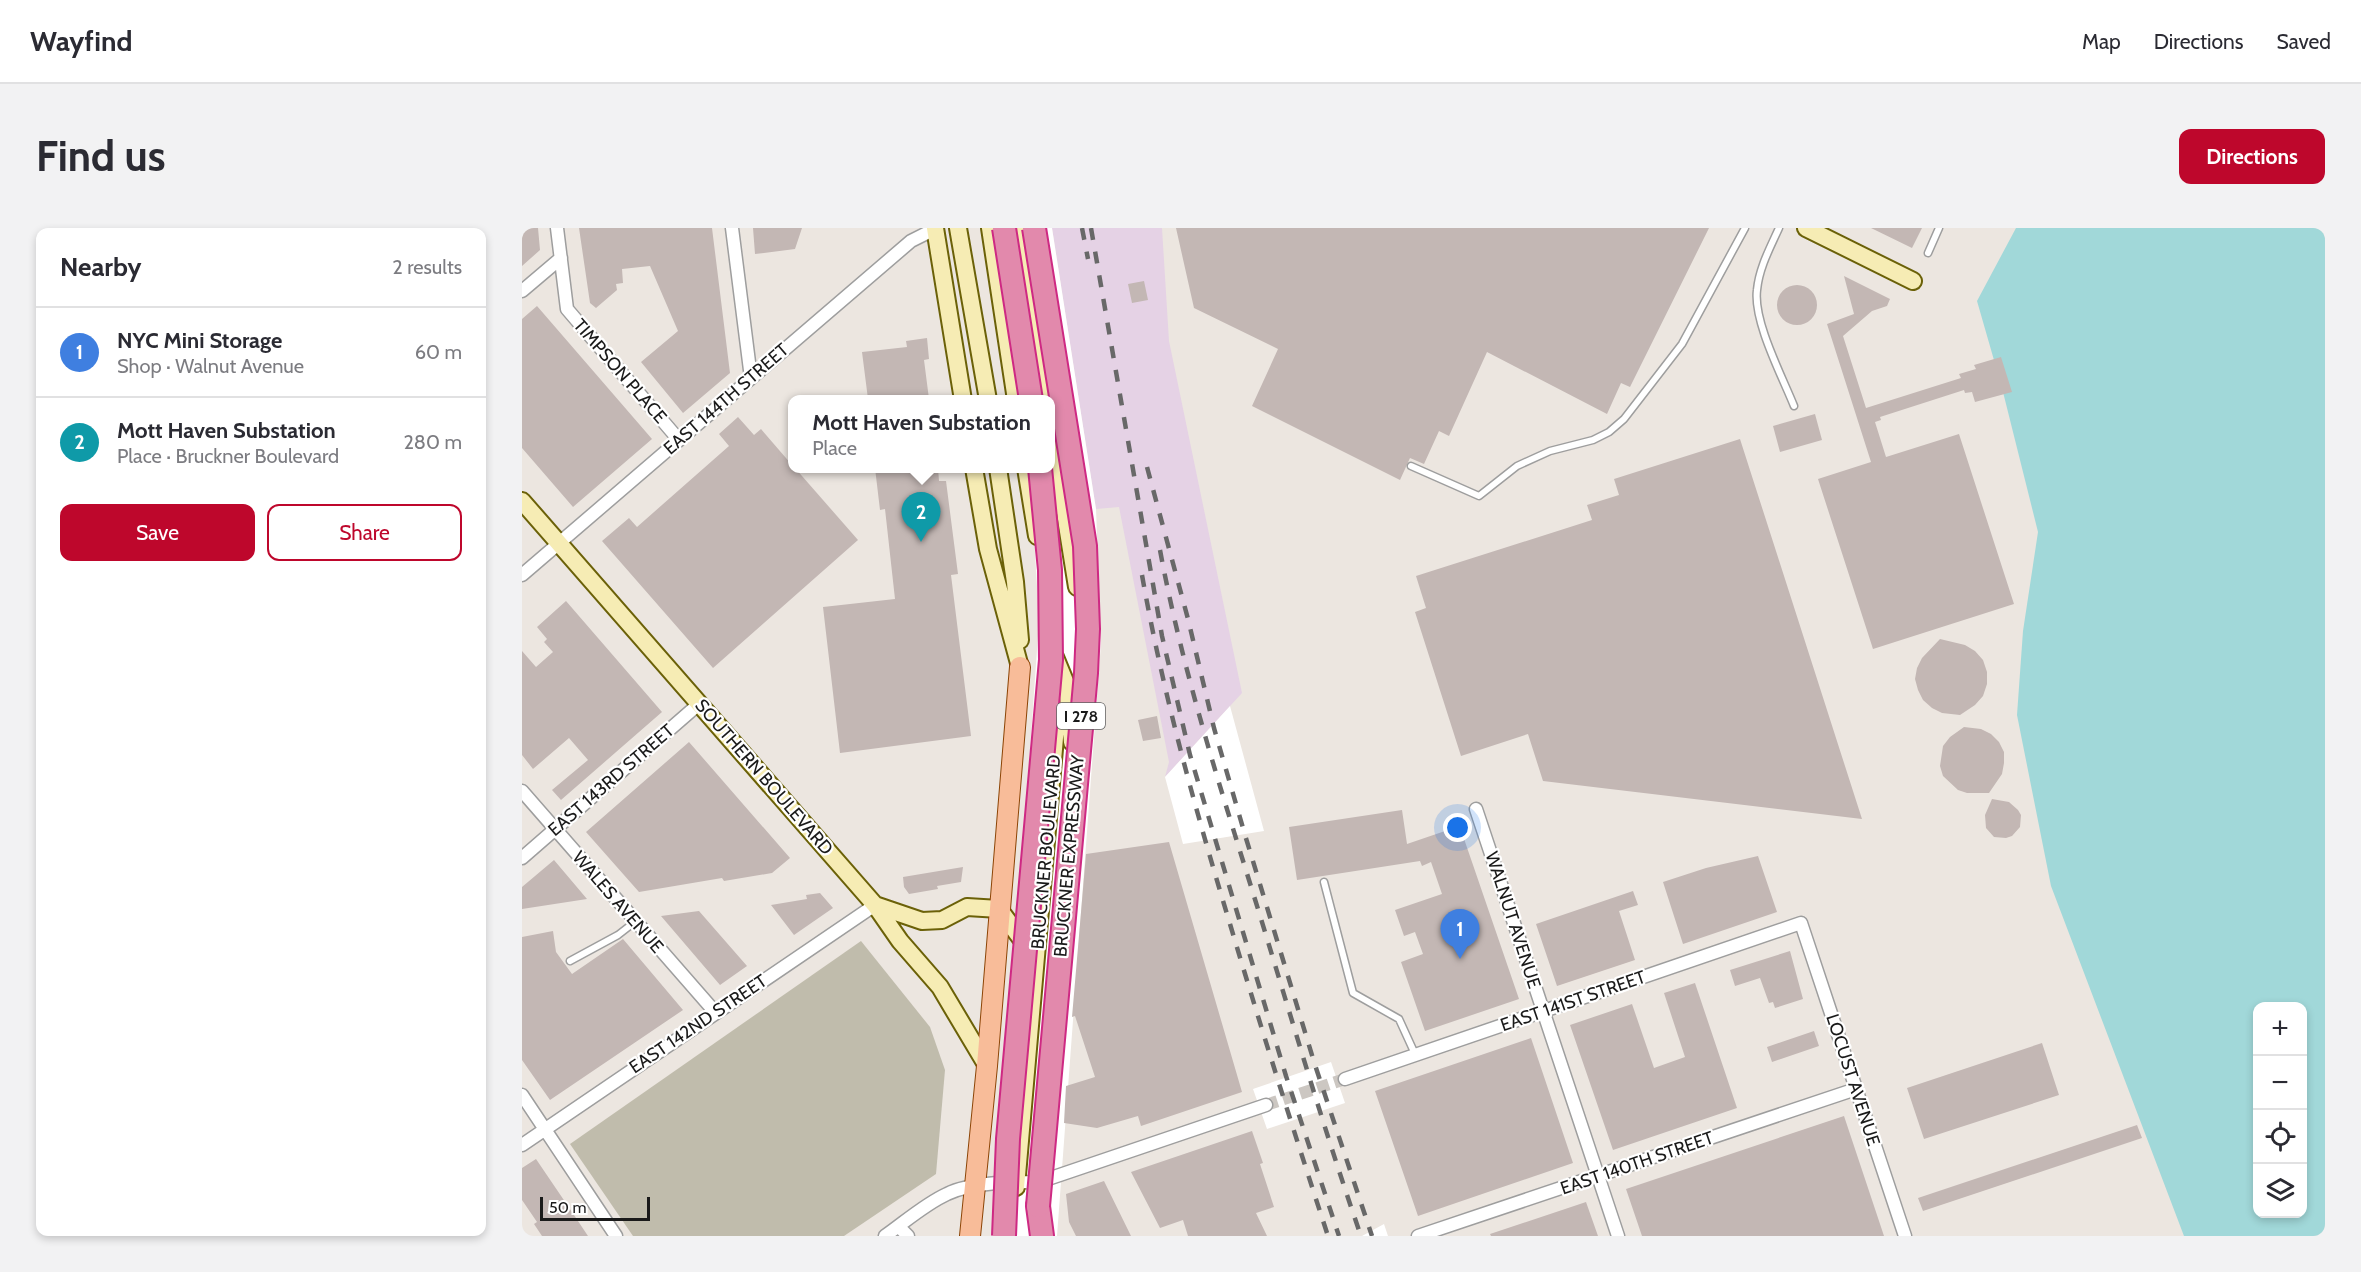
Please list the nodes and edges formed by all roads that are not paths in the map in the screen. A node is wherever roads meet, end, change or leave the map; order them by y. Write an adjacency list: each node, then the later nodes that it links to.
1 (557, 228): 14 (street, TIMPSON PLACE)
2 (732, 228): 18 (street)
3 (935, 228): 18 (street, EAST 144TH STREET); 20 (main road)
4 (958, 228): 21 (main road)
5 (990, 228): 19 (main road)
6 (1004, 228): 22 (highway, bridge)
7 (1017, 228): 15 (main road)
8 (1034, 228): 64 (highway, BRUCKNER EXPRESSWAY / I 278, bridge)
9 (1745, 228): 27 (lane)
10 (1779, 228): 24 (lane)
11 (1806, 228): 16 (main road)
12 (1939, 228): 13 (lane)
13 (1928, 253)
14 (561, 258): 17 (street); 25 (street, TIMPSON PLACE)
15 (1025, 273): 19 (main road); 23 (main road)
16 (1913, 281)
17 (522, 291)
18 (751, 378): 25 (street, EAST 144TH STREET)
19 (1015, 391)
20 (962, 395)
21 (987, 395)
22 (1030, 395)
23 (1045, 395)
24 (1794, 406)
25 (679, 440): 33 (street, EAST 144TH STREET)
26 (1055, 450): 38 (main road, BRUCKNER BOULEVARD)
27 (1411, 466)
28 (975, 473): 36 (main road)
29 (999, 473): 36 (main road)
30 (1027, 473): 35 (main road, BRUCKNER BOULEVARD)
31 (1040, 473): 70 (highway, BRUCKNER EXPRESSWAY / I 278, bridge)
32 (522, 501): 33 (main road, SOUTHERN BOULEVARD)
33 (560, 543): 34 (street, EAST 144TH STREET); 37 (main road, SOUTHERN BOULEVARD)
34 (522, 575)
35 (1055, 657): 38 (main road); 48 (main road, BRUCKNER BOULEVARD)
36 (1020, 667): 45 (main road)
37 (700, 703): 41 (street, EAST 143RD STREET); 44 (main road, SOUTHERN BOULEVARD)
38 (1072, 743): 62 (main road, BRUCKNER BOULEVARD)
39 (522, 791): 41 (street, WALES AVENUE)
40 (1476, 809): 50 (street, WALNUT AVENUE)
41 (554, 830): 42 (street, EAST 143RD STREET); 46 (street, WALES AVENUE)
42 (522, 858)
43 (1324, 882): 52 (lane)
44 (874, 906): 45 (main road); 51 (street, EAST 142ND STREET); 53 (main road, SOUTHERN BOULEVARD)
45 (999, 909): 48 (main road); 53 (main road)
46 (636, 921): 49 (lane); 51 (street, WALES AVENUE)
47 (1801, 923): 50 (street, EAST 141ST STREET); 55 (street, LOCUST AVENUE)
48 (1036, 959): 61 (main road, BRUCKNER BOULEVARD)
49 (570, 961)
50 (1543, 1011): 52 (street, EAST 141ST STREET); 60 (street, WALNUT AVENUE)
51 (714, 1012): 58 (street, EAST 142ND STREET)
52 (1415, 1055): 54 (street, EAST 141ST STREET)
53 (987, 1066): 63 (main road)
54 (1345, 1078)
55 (1856, 1089): 60 (street, EAST 140TH STREET); 77 (street, LOCUST AVENUE)
56 (522, 1095): 58 (street)
57 (1266, 1106): 62 (street)
58 (546, 1129): 59 (street, EAST 142ND STREET); 66 (street)
59 (522, 1145)
60 (1597, 1176): 75 (street, EAST 140TH STREET); 76 (street, WALNUT AVENUE)
61 (1016, 1182): 62 (street); 63 (street); 71 (main road, BRUCKNER BOULEVARD)
62 (1039, 1182): 74 (main road, BRUCKNER BOULEVARD)
63 (973, 1187): 65 (street); 69 (main road)
64 (1038, 1206): 72 (highway, BRUCKNER EXPRESSWAY / I 278); 73 (highway)
65 (899, 1227): 67 (street); 68 (street)
66 (616, 1236)
67 (885, 1236)
68 (908, 1236)
69 (970, 1236)
70 (1004, 1236)
71 (1015, 1236)
72 (1035, 1236)
73 (1042, 1236)
74 (1048, 1236)
75 (1418, 1236)
76 (1618, 1236)
77 (1905, 1236)

